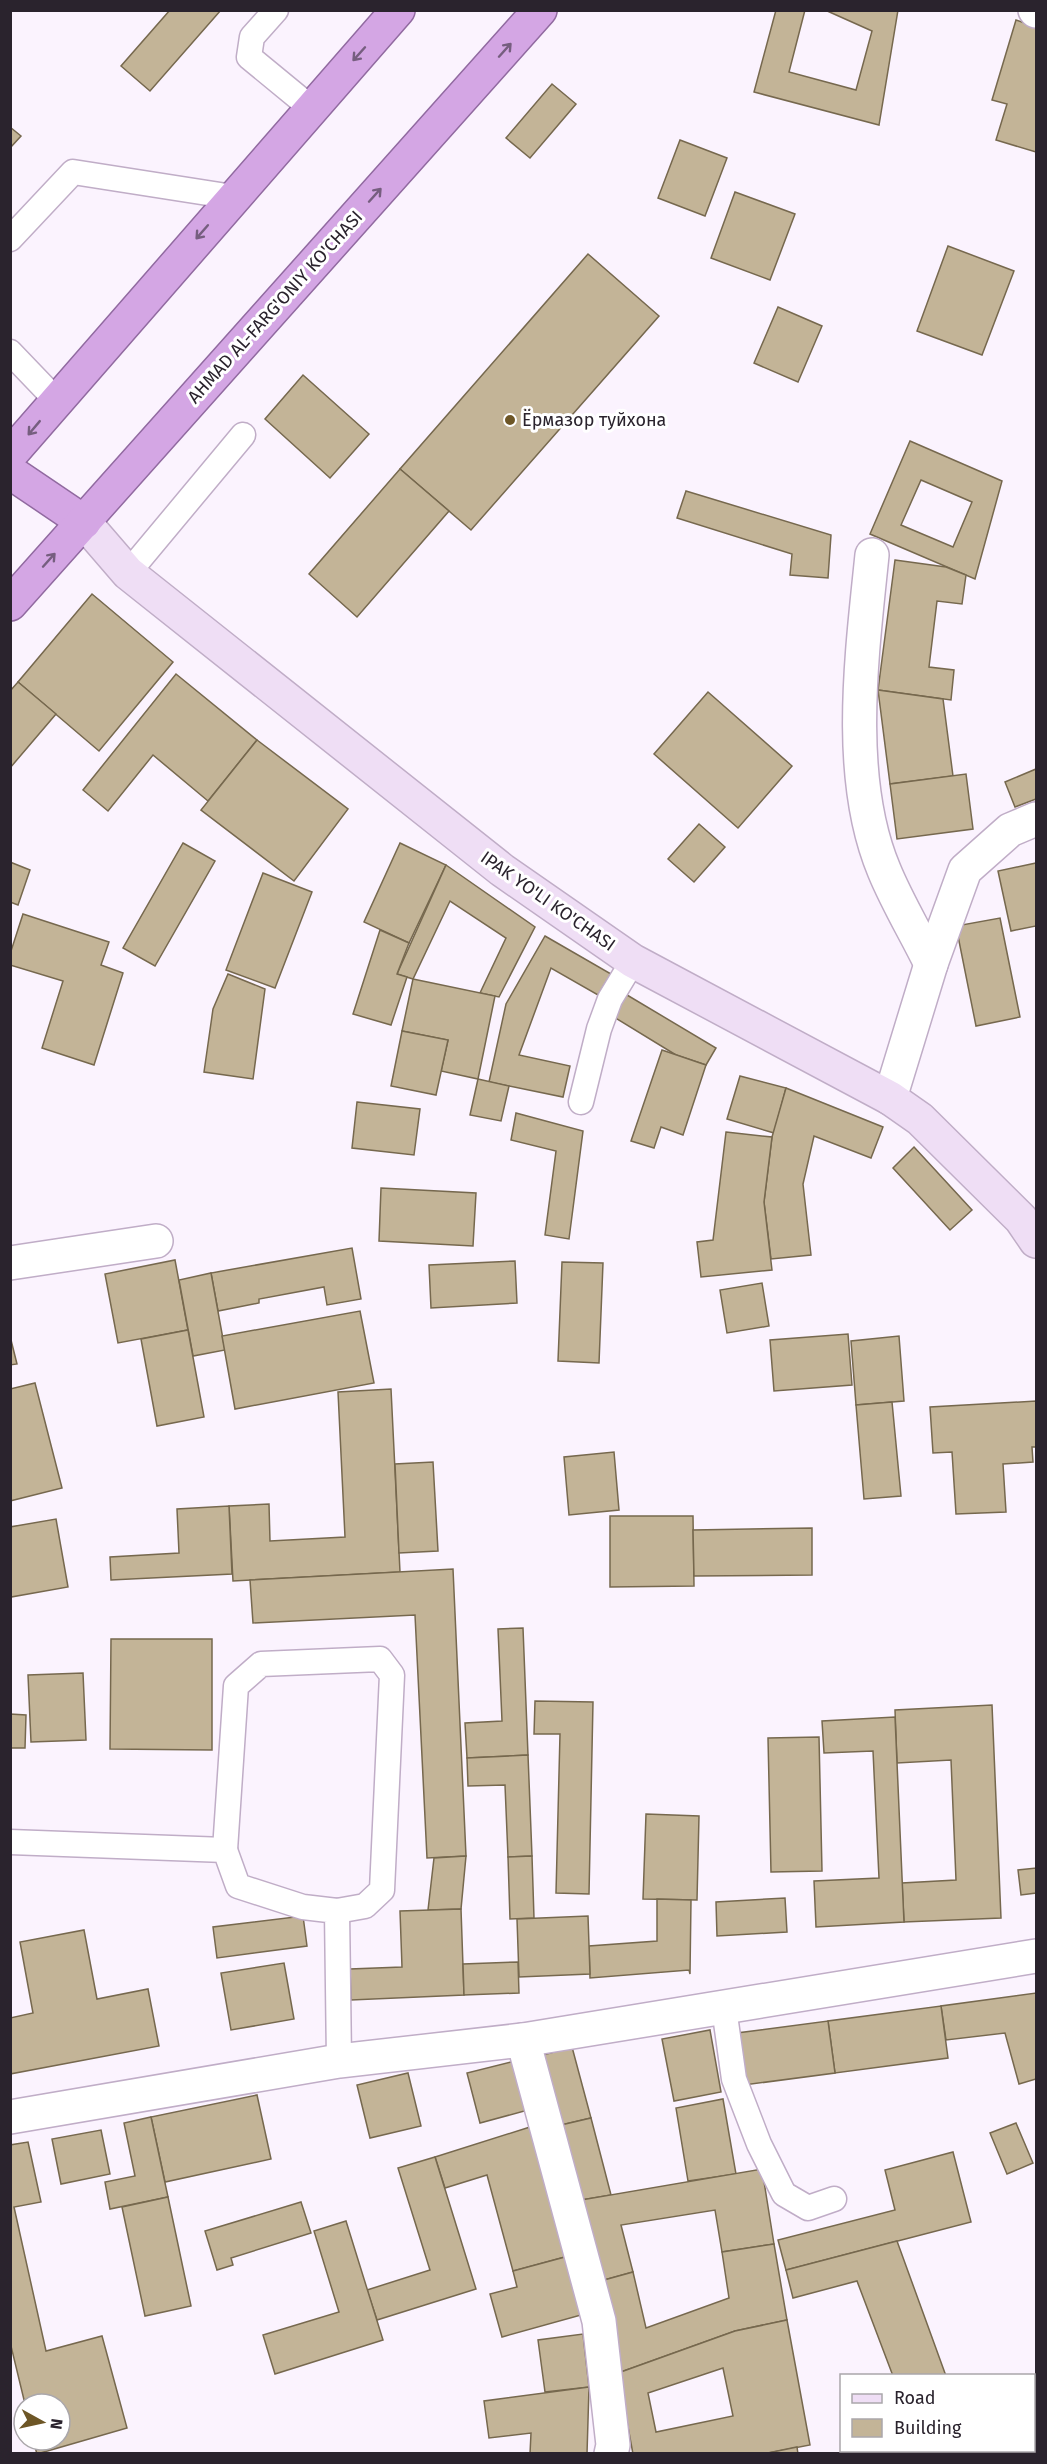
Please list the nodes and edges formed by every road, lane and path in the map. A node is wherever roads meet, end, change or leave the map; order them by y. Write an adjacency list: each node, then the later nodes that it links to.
1 (276, 10): 4 (lane)
2 (398, 10): 4 (highway, one-way to 4)
3 (540, 10): 12 (highway, AHMAD AL-FARG'ONIY KO'CHASI, one-way to 3)
4 (311, 108): 5 (highway)
5 (233, 197): 6 (lane); 8 (highway, one-way to 8)
6 (10, 239)
7 (10, 352): 8 (lane)
8 (57, 401): 10 (highway, one-way to 10)
9 (243, 435): 14 (lane)
10 (10, 455)
11 (10, 472): 12 (highway)
12 (84, 522): 14 (main road, IPAK YO'LI KO'CHASI); 15 (highway, AHMAD AL-FARG'ONIY KO'CHASI, one-way to 12)
13 (872, 555): 18 (street)
14 (128, 573): 17 (main road, IPAK YO'LI KO'CHASI)
15 (10, 604)
16 (1036, 819): 18 (street)
17 (633, 960): 19 (main road, IPAK YO'LI KO'CHASI); 20 (lane)
18 (931, 964): 19 (street)
19 (890, 1098): 22 (main road, IPAK YO'LI KO'CHASI)
20 (581, 1102)
21 (156, 1241): 23 (street)
22 (1036, 1241)
23 (10, 1263)
24 (10, 1842): 25 (lane)
25 (225, 1850): 26 (lane); 26 (lane)
26 (337, 1911): 30 (lane)
27 (1036, 1956): 28 (street)
28 (724, 2008): 29 (street); 32 (lane)
29 (523, 2040): 30 (street); 33 (street)
30 (339, 2061): 31 (street)
31 (10, 2117)
32 (834, 2199)
33 (611, 2454)

